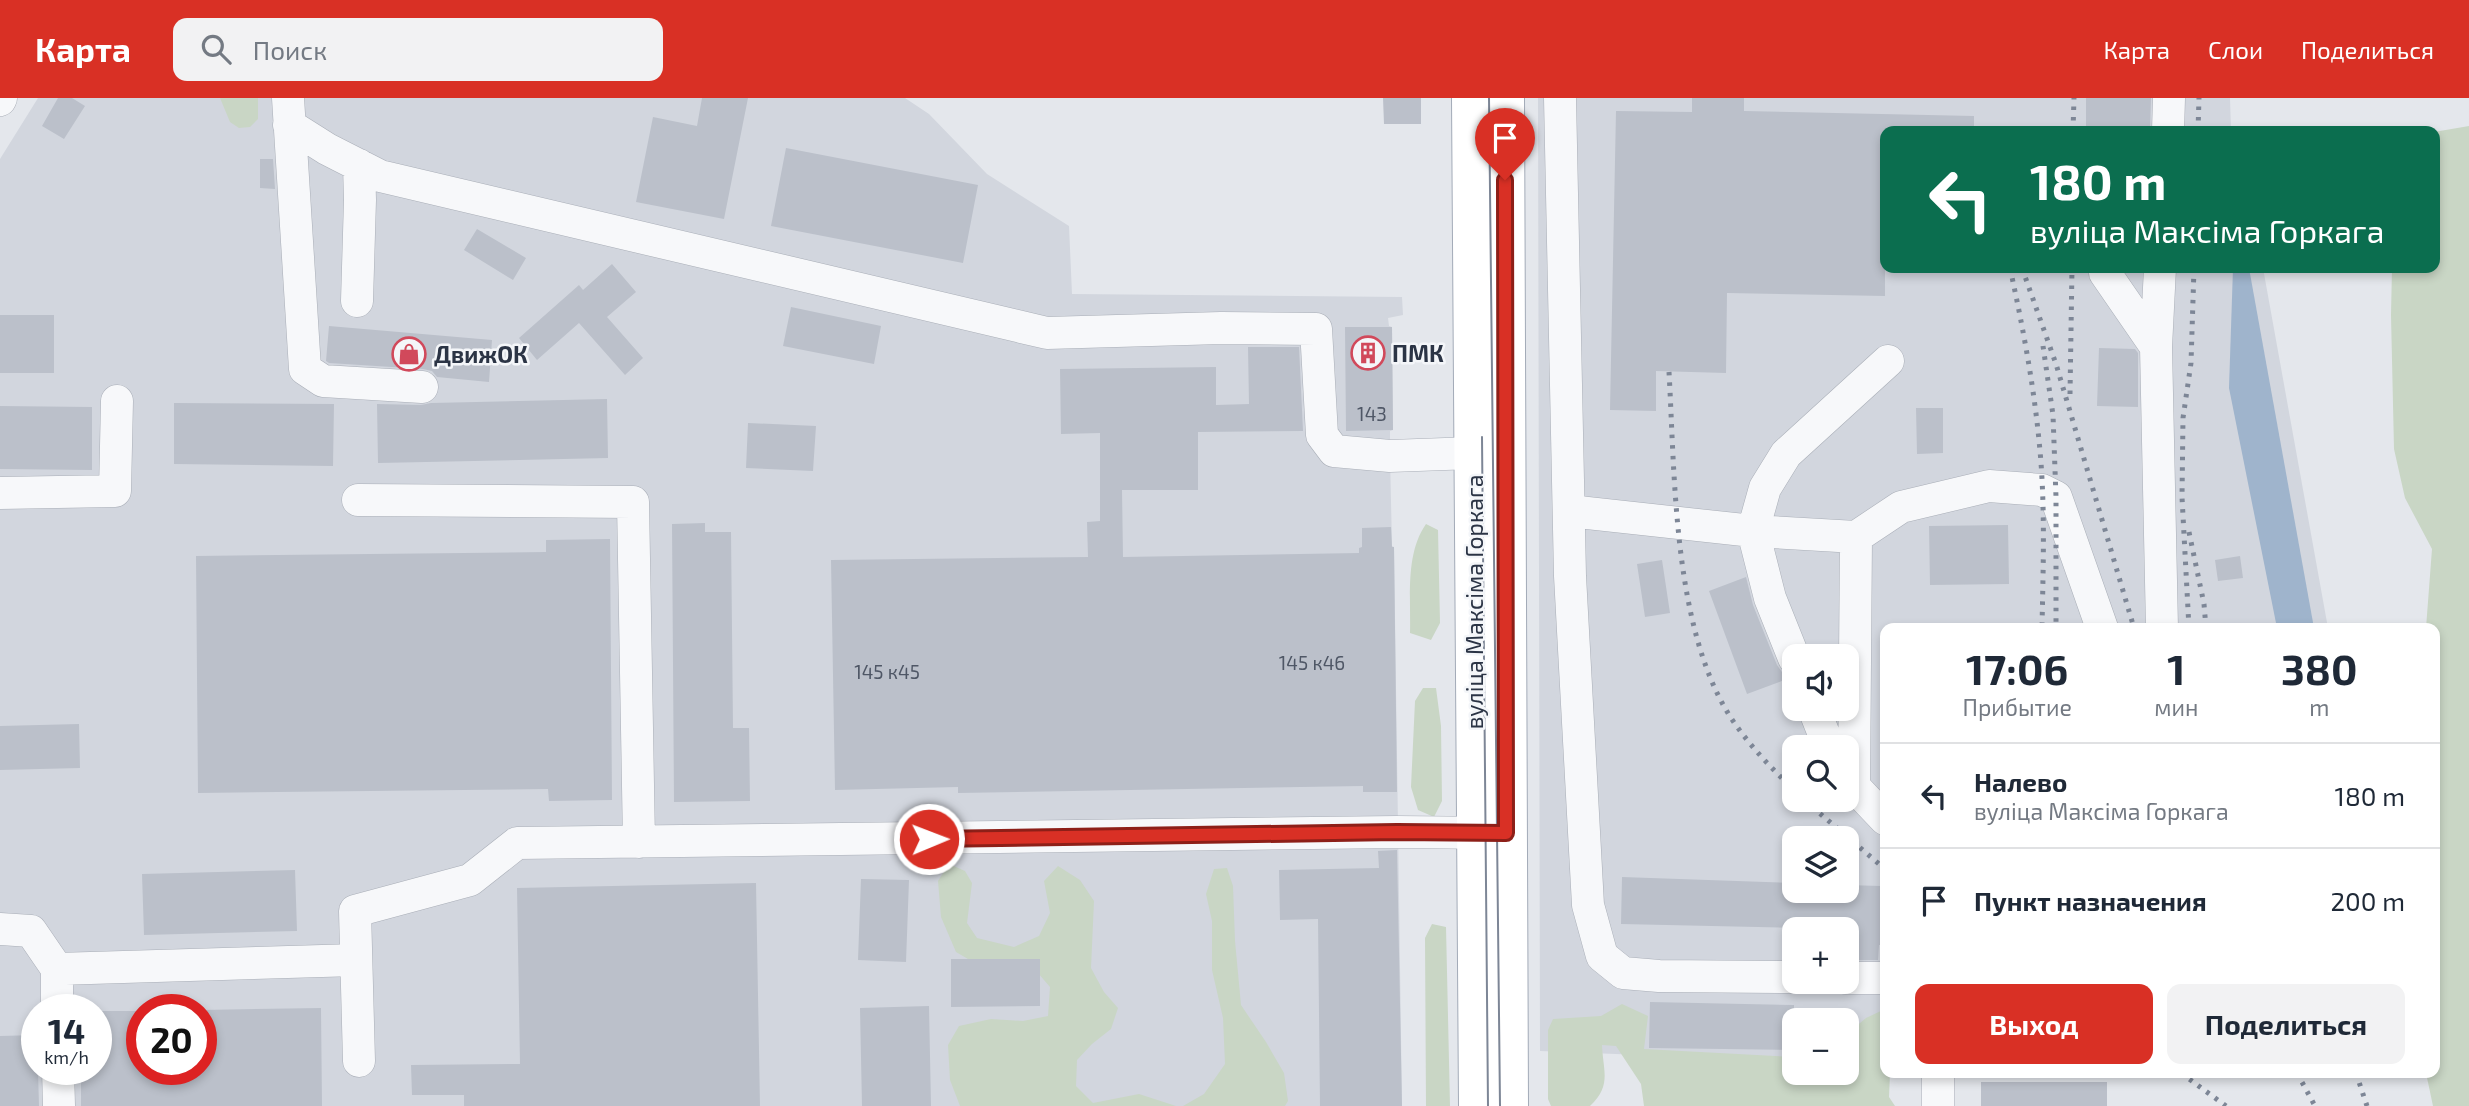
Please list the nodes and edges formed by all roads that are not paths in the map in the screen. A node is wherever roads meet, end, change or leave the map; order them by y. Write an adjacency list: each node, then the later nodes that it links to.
1 (1471, 98): 15 (main road, вуліца Максіма Горкага)
2 (1505, 98): 27 (main road, вуліца Максіма Горкага)
3 (1560, 98): 18 (street)
4 (2169, 98): 6 (street)
5 (288, 111): 7 (street); 13 (street)
6 (2168, 126)
7 (359, 165): 10 (street); 15 (street)
8 (2105, 273): 11 (street)
9 (2160, 273): 11 (street)
10 (357, 301)
11 (2156, 347): 22 (street)
12 (1888, 361): 19 (street)
13 (422, 387)
14 (117, 401): 16 (street)
15 (1473, 453): 27 (main road, вуліца Максіма Горкага)
16 (0, 493)
17 (358, 500): 28 (street)
18 (1569, 511): 19 (street); 32 (street)
19 (1753, 531): 20 (street); 23 (street)
20 (1856, 537): 21 (street); 24 (street)
21 (2100, 623)
22 (2162, 623)
23 (1788, 644)
24 (1851, 735)
25 (1859, 792): 26 (street)
26 (1880, 814)
27 (1491, 833): 28 (street); 40 (main road, вуліца Максіма Горкага); 41 (main road, вуліца Максіма Горкага)
28 (639, 842): 30 (street)
29 (0, 929): 31 (street)
30 (356, 960): 31 (street); 36 (street)
31 (57, 969): 35 (street)
32 (1782, 977)
33 (1859, 978): 34 (street)
34 (1880, 978)
35 (57, 994)
36 (359, 1061)
37 (1938, 1078): 42 (street)
38 (58, 1085): 39 (street)
39 (59, 1106)
40 (1478, 1106)
41 (1509, 1106)
42 (1938, 1106)

